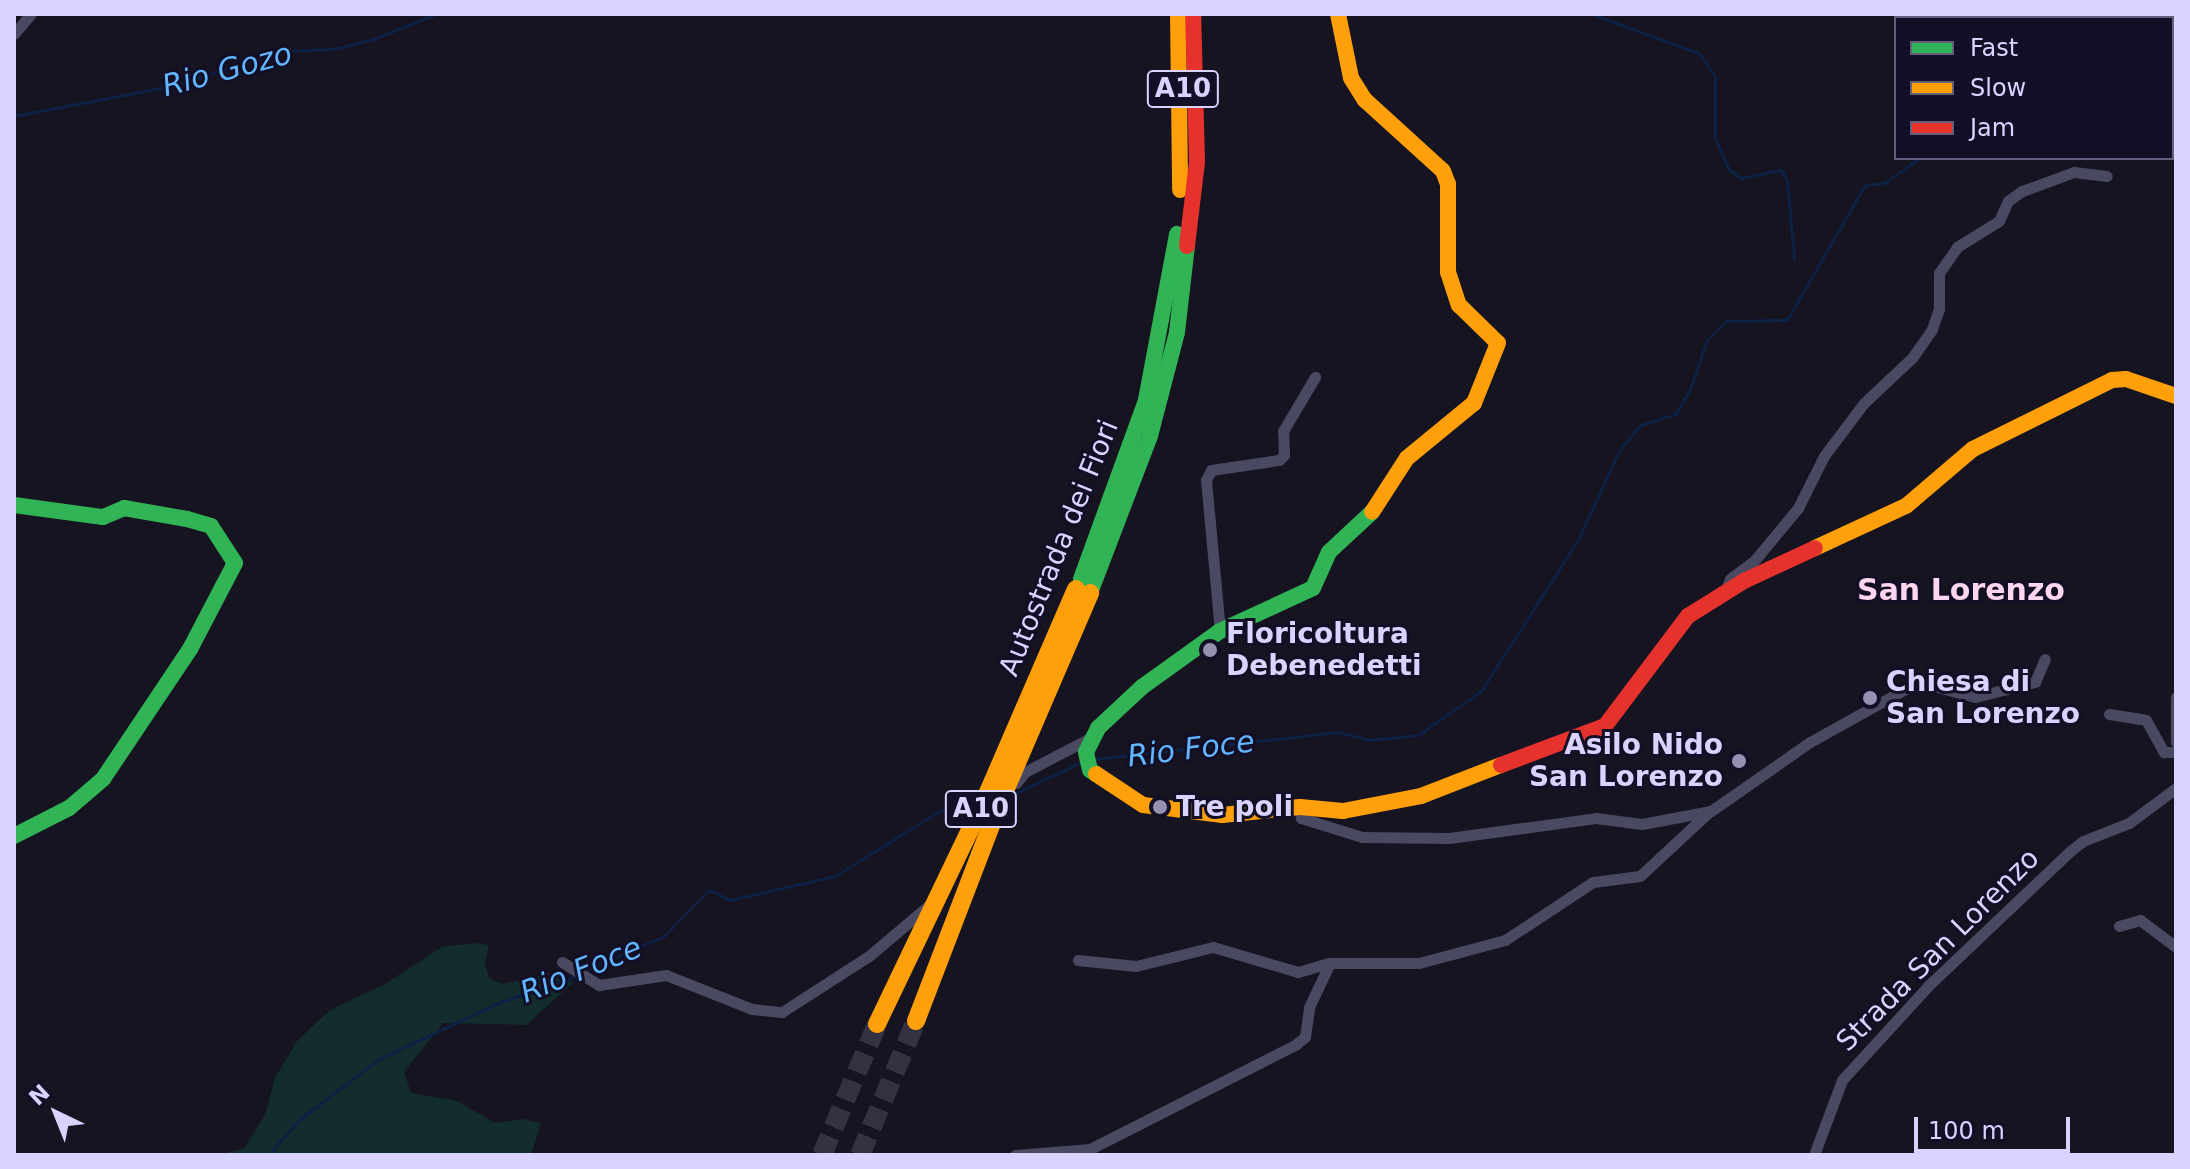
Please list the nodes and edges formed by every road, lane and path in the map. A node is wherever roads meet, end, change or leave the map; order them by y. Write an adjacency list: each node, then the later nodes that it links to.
1 (31, 14): 5 (street)
2 (1178, 14): 6 (main road, Autostrada dei Fiori / A10)
3 (1193, 14): 6 (main road, Autostrada dei Fiori / A10)
4 (1338, 14): 13 (main road)
5 (14, 34)
6 (1190, 163): 11 (main road, Autostrada dei Fiori / A10)
7 (2107, 176): 12 (street)
8 (1315, 377): 13 (street)
9 (2176, 396): 12 (main road)
10 (14, 505): 23 (main road)
11 (1083, 591): 29 (main road, Autostrada dei Fiori / A10, bridge); 30 (main road, Autostrada dei Fiori / A10, bridge)
12 (1724, 592): 21 (main road)
13 (1220, 631): 19 (main road)
14 (2045, 659): 22 (street)
15 (2176, 697): 17 (street)
16 (2109, 714): 18 (street)
17 (2176, 742)
18 (2176, 752)
19 (1090, 753): 21 (main road); 27 (street)
20 (2176, 788): 32 (street, Strada San Lorenzo)
21 (1300, 807): 22 (street)
22 (1711, 811): 28 (street)
23 (14, 836)
24 (2119, 926): 25 (street)
25 (2176, 947)
26 (1078, 960): 28 (street)
27 (562, 962)
28 (1330, 963): 31 (street)
29 (916, 1021)
30 (877, 1024)
31 (1015, 1155)
32 (1814, 1155)

